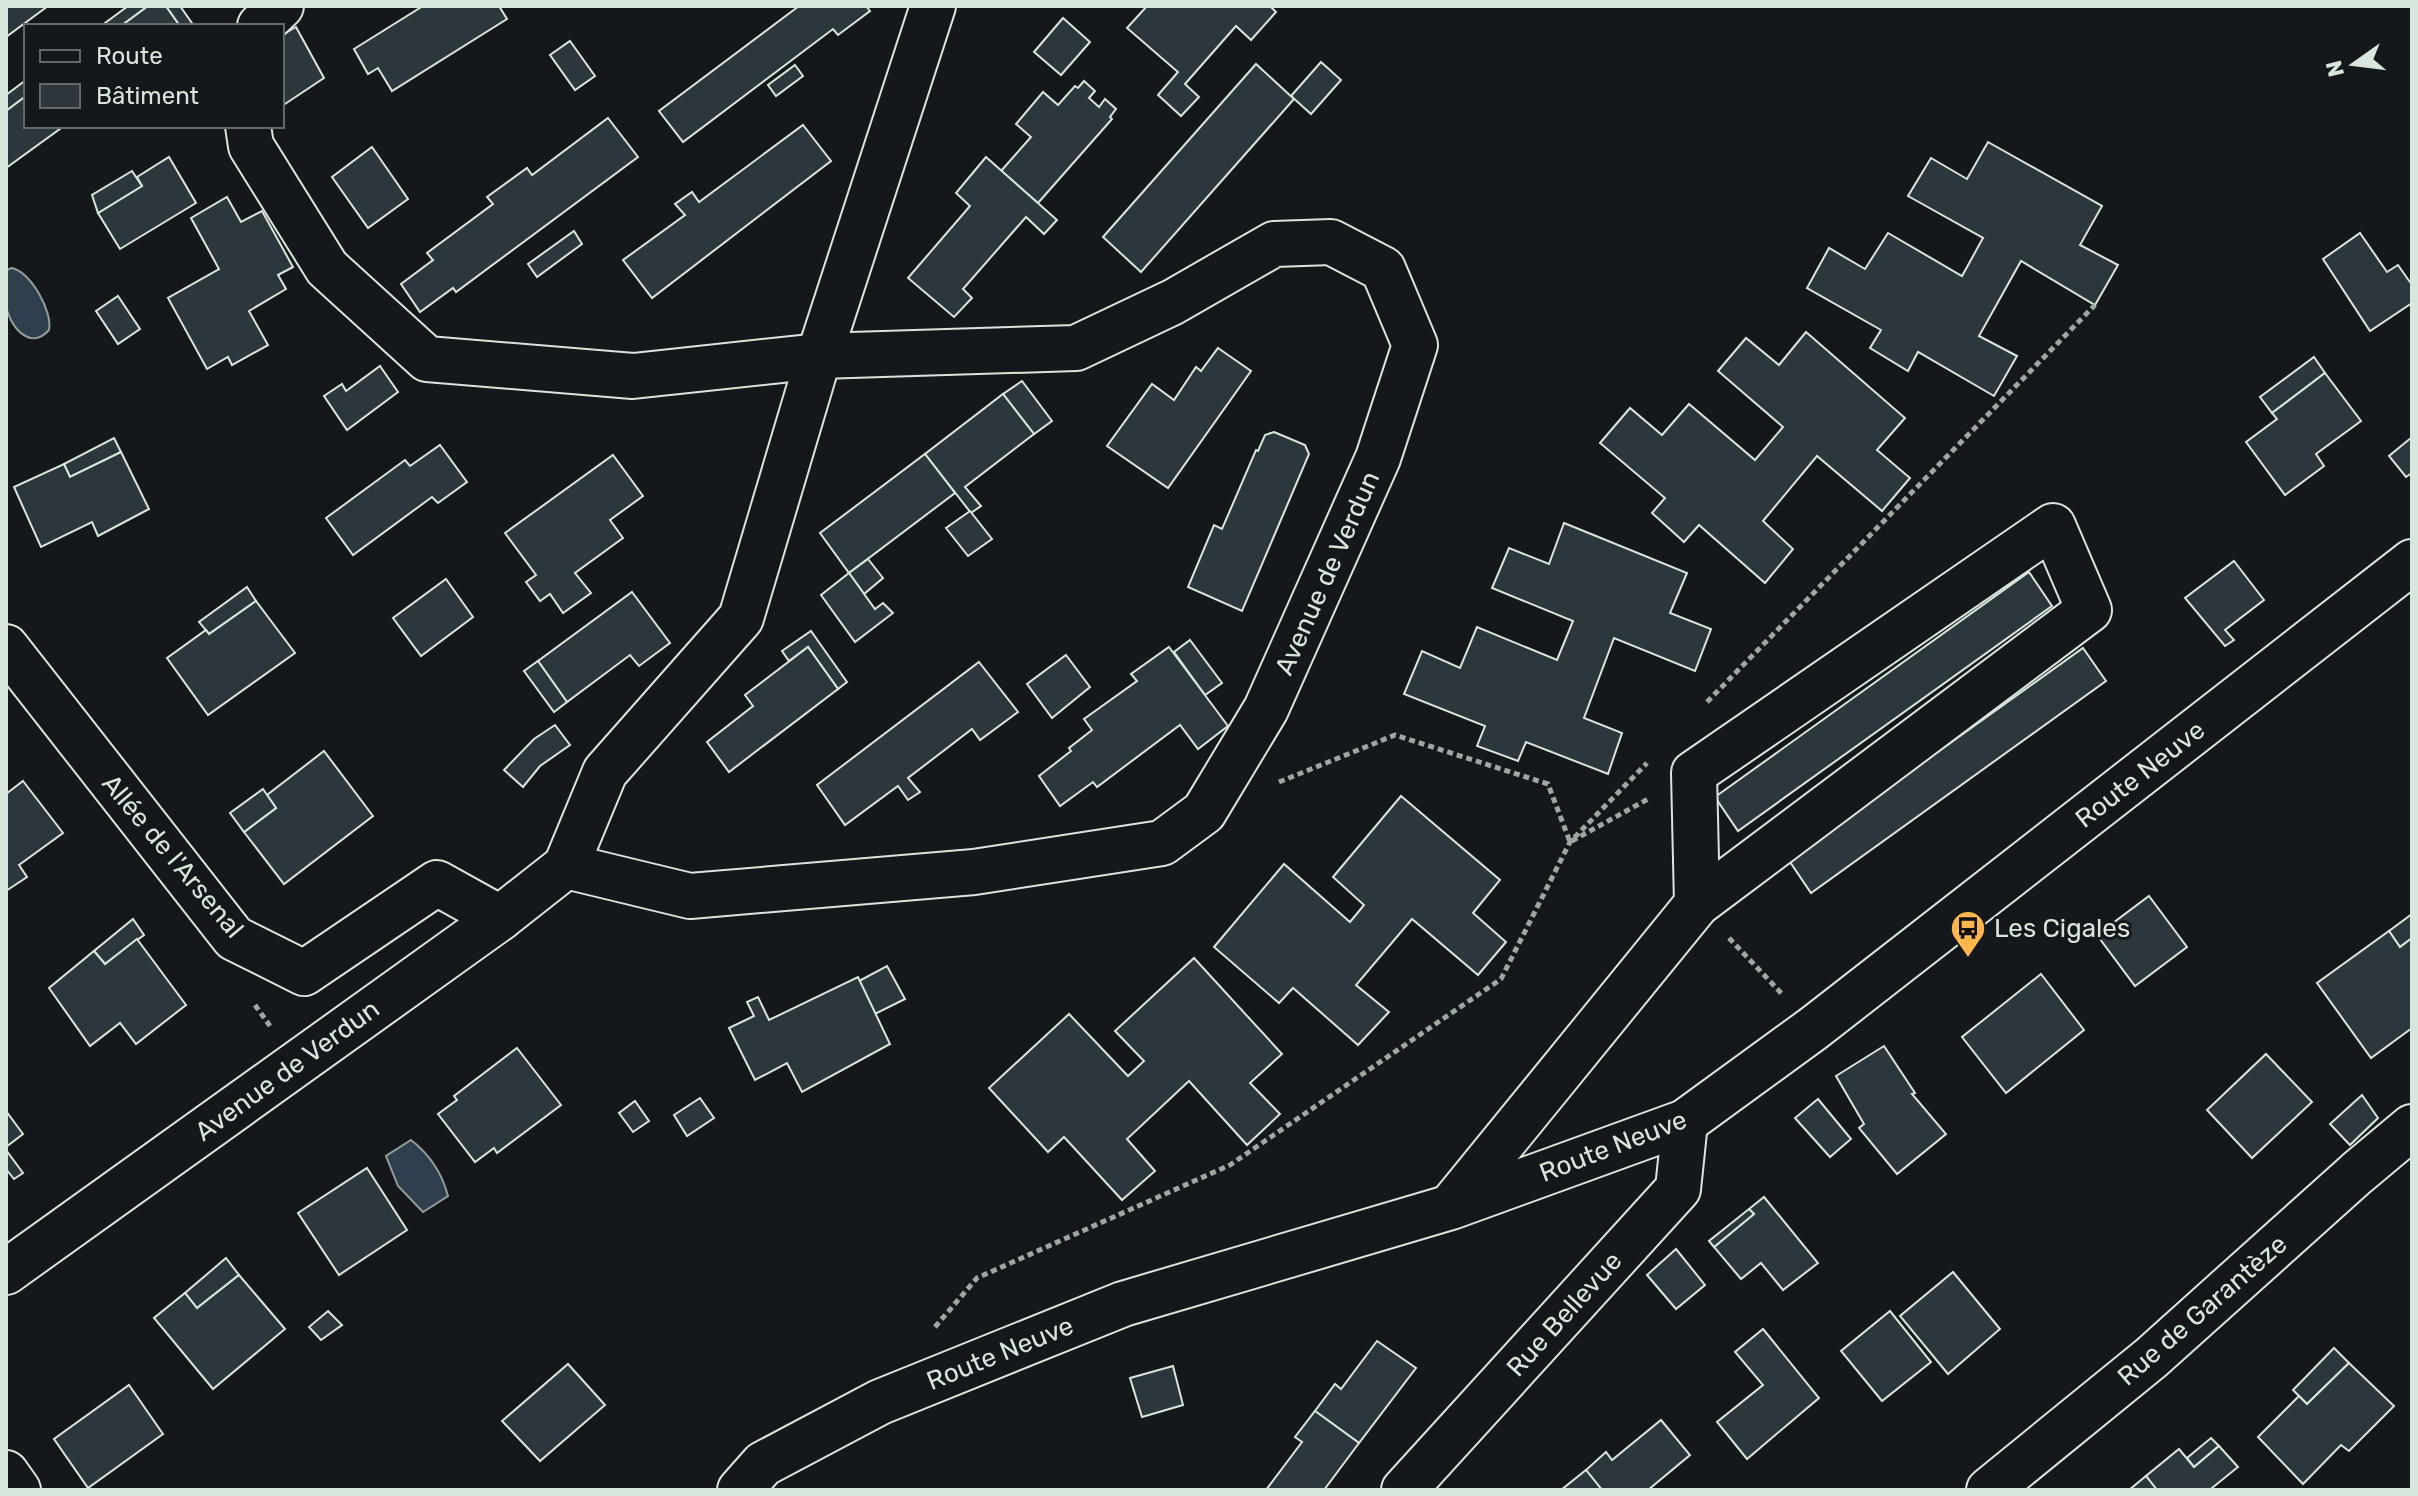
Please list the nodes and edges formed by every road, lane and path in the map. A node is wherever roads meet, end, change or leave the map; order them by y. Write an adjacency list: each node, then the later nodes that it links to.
1 (281, 6): 3 (street)
2 (933, 6): 6 (street, Avenue de Verdun)
3 (262, 24)
4 (248, 128): 6 (street, Avenue de Verdun)
5 (2095, 305): 9 (path)
6 (819, 356): 14 (street, Avenue de Verdun); 14 (street, Avenue de Verdun)
7 (2412, 562): 17 (street, Route Neuve)
8 (6, 647): 16 (street, Allée de l'Arsenal)
9 (1704, 705)
10 (1648, 762): 13 (path)
11 (1694, 773): 13 (path); 15 (street); 15 (street)
12 (1278, 783): 13 (path)
13 (1570, 842): 22 (path)
14 (566, 866): 16 (street, Avenue de Verdun)
15 (1697, 904): 17 (path); 20 (street)
16 (500, 918): 21 (street, Avenue de Verdun)
17 (1814, 1028): 18 (street, Route Neuve)
18 (1685, 1122): 20 (street, Route Neuve); 26 (street, Rue Bellevue)
19 (2412, 1127): 27 (street, Rue de Garantèze)
20 (1451, 1207): 22 (street, Route Neuve)
21 (6, 1272)
22 (930, 1382): 25 (street, Route Neuve)
23 (6, 1473): 24 (street)
24 (18, 1490)
25 (740, 1490)
26 (1404, 1490)
27 (1989, 1490)

